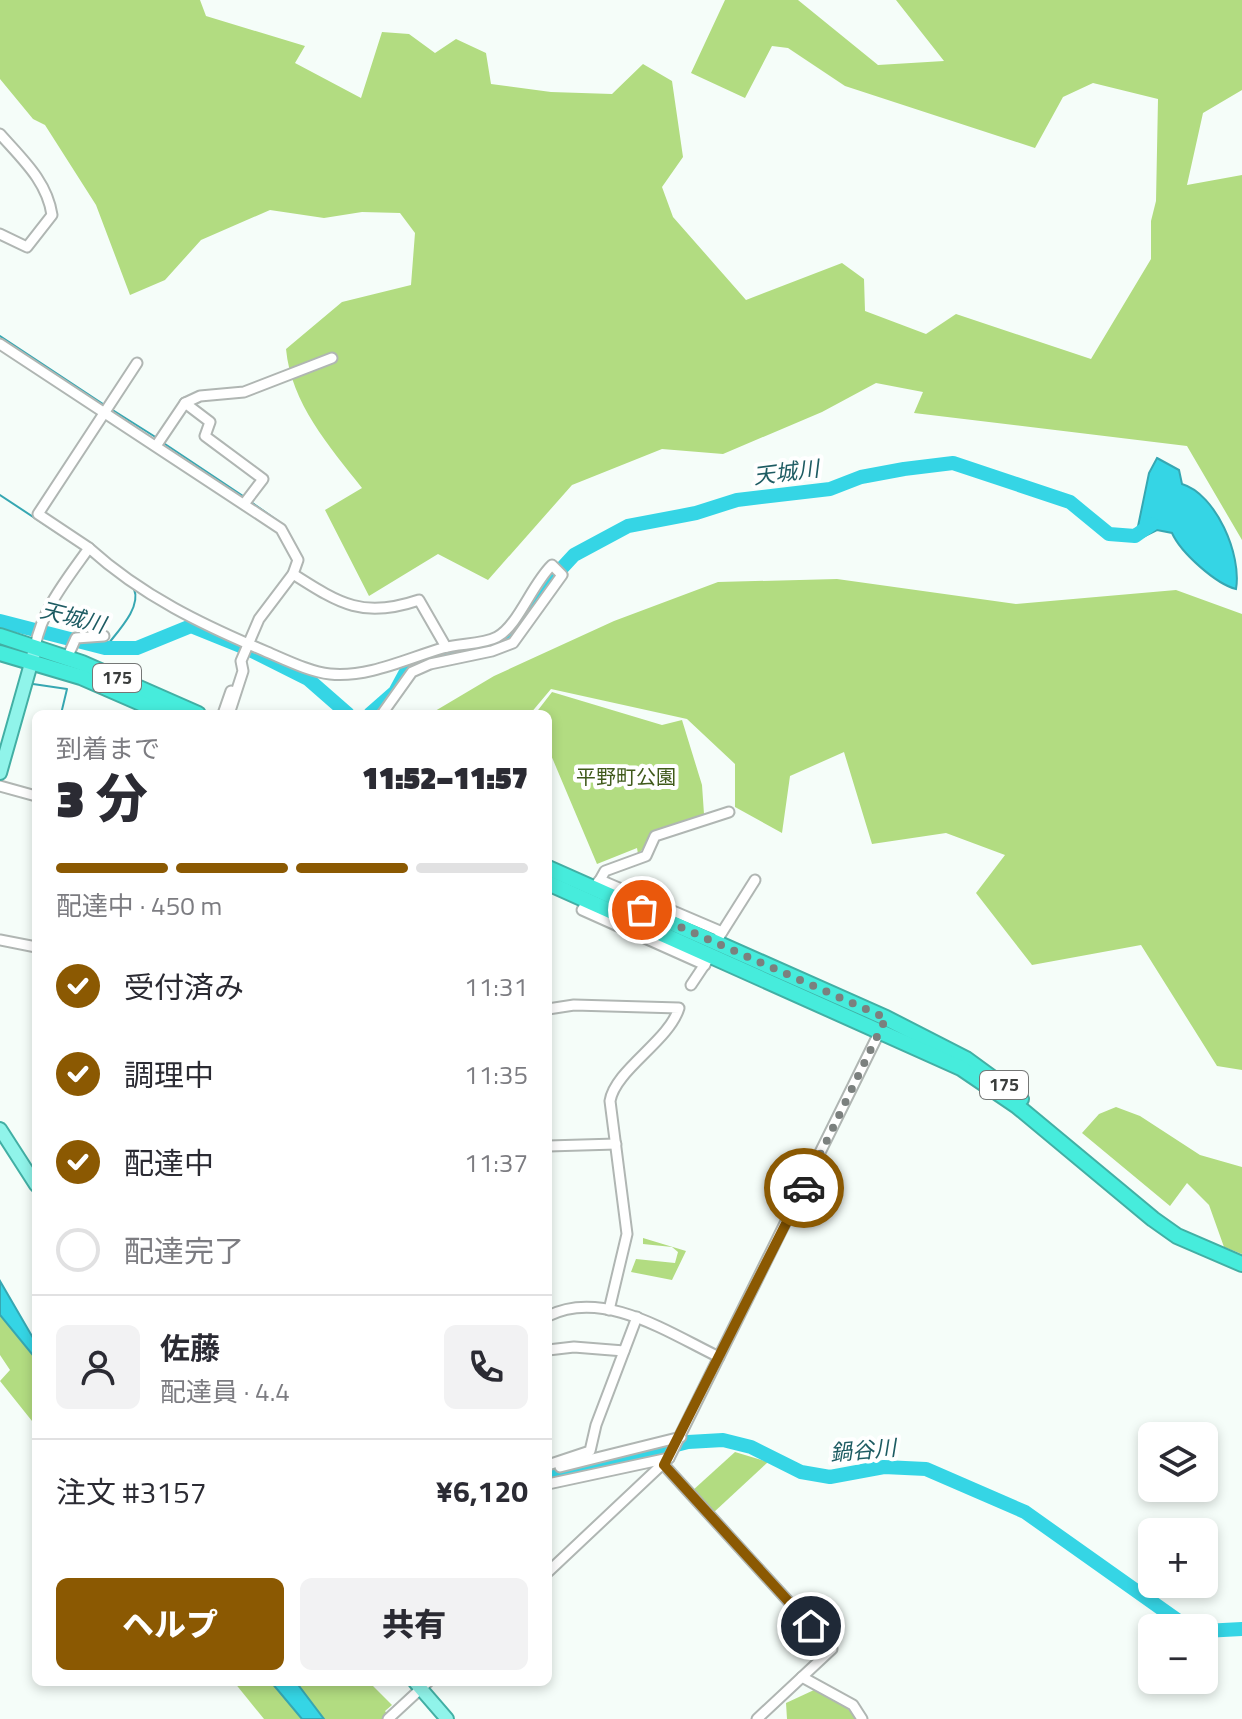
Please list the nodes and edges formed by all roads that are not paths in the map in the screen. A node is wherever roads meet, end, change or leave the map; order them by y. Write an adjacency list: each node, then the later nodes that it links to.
1 (0, 134): 2 (street)
2 (0, 234)
3 (0, 344): 7 (street)
4 (332, 358): 6 (street)
5 (137, 363): 7 (street)
6 (185, 403): 8 (street); 9 (street)
7 (104, 411): 8 (street); 10 (street)
8 (156, 446): 9 (street)
9 (244, 504): 11 (street)
10 (89, 548): 14 (street); 17 (street)
11 (293, 574): 14 (street); 15 (street)
12 (0, 636): 17 (highway, 175)
13 (104, 636): 18 (street)
14 (248, 644): 19 (street); 20 (street)
15 (446, 647): 19 (street); 19 (street)
16 (0, 653): 17 (highway, 175)
17 (33, 654): 18 (highway, 175); 21 (highway, 175); 26 (main road)
18 (67, 658): 22 (highway, 175)
19 (429, 658): 25 (street)
20 (241, 661): 23 (street); 24 (street)
21 (157, 710)
22 (189, 710)
23 (224, 710)
24 (230, 710)
25 (385, 710)
26 (0, 773)
27 (0, 786): 28 (street)
28 (32, 795)
29 (729, 812): 33 (street)
30 (552, 870): 33 (highway, 175)
31 (755, 880): 36 (street)
32 (552, 884): 33 (highway, 175)
33 (594, 889): 36 (highway, 175); 36 (street)
34 (0, 940): 35 (street)
35 (32, 946)
36 (713, 948): 37 (street); 39 (highway, 175)
37 (691, 985)
38 (552, 1008): 41 (street)
39 (883, 1025): 44 (highway, 175); 50 (street)
40 (0, 1129): 43 (main road)
41 (616, 1144): 42 (street); 45 (street)
42 (552, 1146)
43 (32, 1179)
44 (1242, 1264)
45 (609, 1310): 46 (street); 47 (street)
46 (552, 1314)
47 (637, 1317): 49 (street); 50 (street)
48 (552, 1350): 49 (street)
49 (624, 1351): 53 (street)
50 (719, 1357): 51 (street)
51 (681, 1437): 52 (street); 54 (street)
52 (667, 1461): 55 (street); 56 (street); 57 (street)
53 (552, 1466)
54 (552, 1467)
55 (552, 1483)
56 (552, 1568)
57 (802, 1677): 62 (street); 63 (street)
58 (419, 1686): 60 (street)
59 (422, 1686): 61 (main road)
60 (390, 1717)
61 (447, 1719)
62 (757, 1719)
63 (862, 1719)

